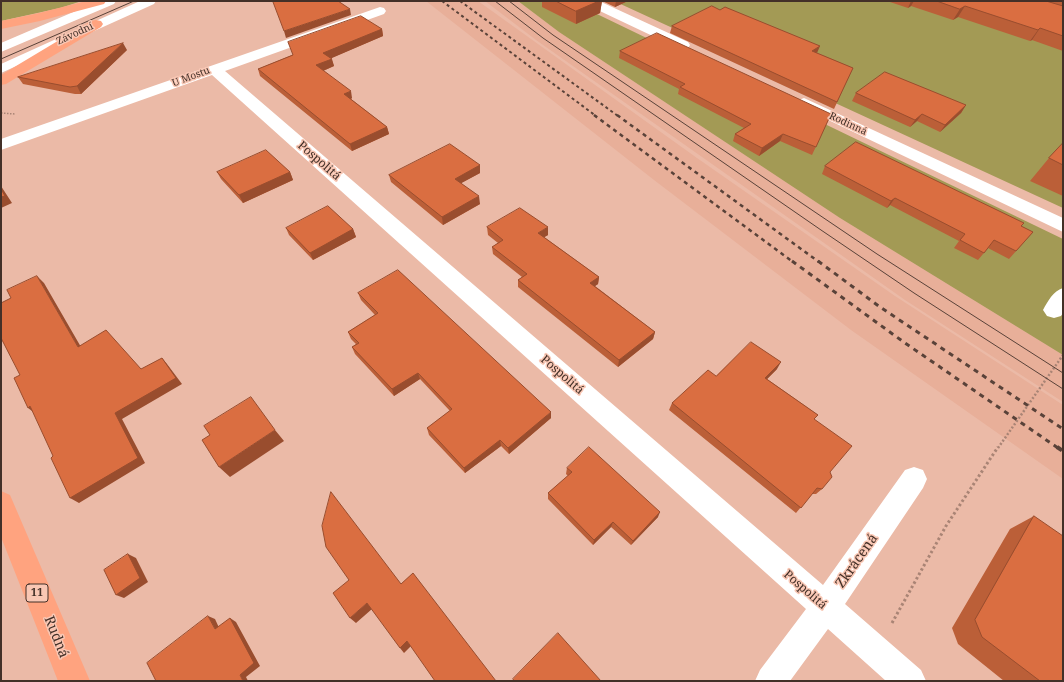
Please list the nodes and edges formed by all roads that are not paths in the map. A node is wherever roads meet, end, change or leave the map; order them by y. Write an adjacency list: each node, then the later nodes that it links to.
1 (100, 1): 7 (highway)
2 (110, 1): 8 (street, Závodní)
3 (150, 1): 6 (street, Závodní)
4 (590, 1): 9 (street)
5 (380, 11): 11 (street, U Mostu)
6 (96, 24): 10 (street, Závodní); 12 (highway)
7 (1, 25)
8 (1, 48)
9 (697, 52)
10 (1, 68)
11 (214, 69): 14 (street, U Mostu); 18 (street, Pospolitá)
12 (1, 81)
13 (790, 97): 15 (street, Rodinná)
14 (1, 144)
15 (1063, 226)
16 (914, 479): 18 (street, Zkrácená)
17 (1, 504): 19 (highway, Rudná / 11)
18 (825, 608): 20 (street, Zkrácená); 21 (street, Pospolitá)
19 (74, 681)
20 (771, 681)
21 (910, 681)

